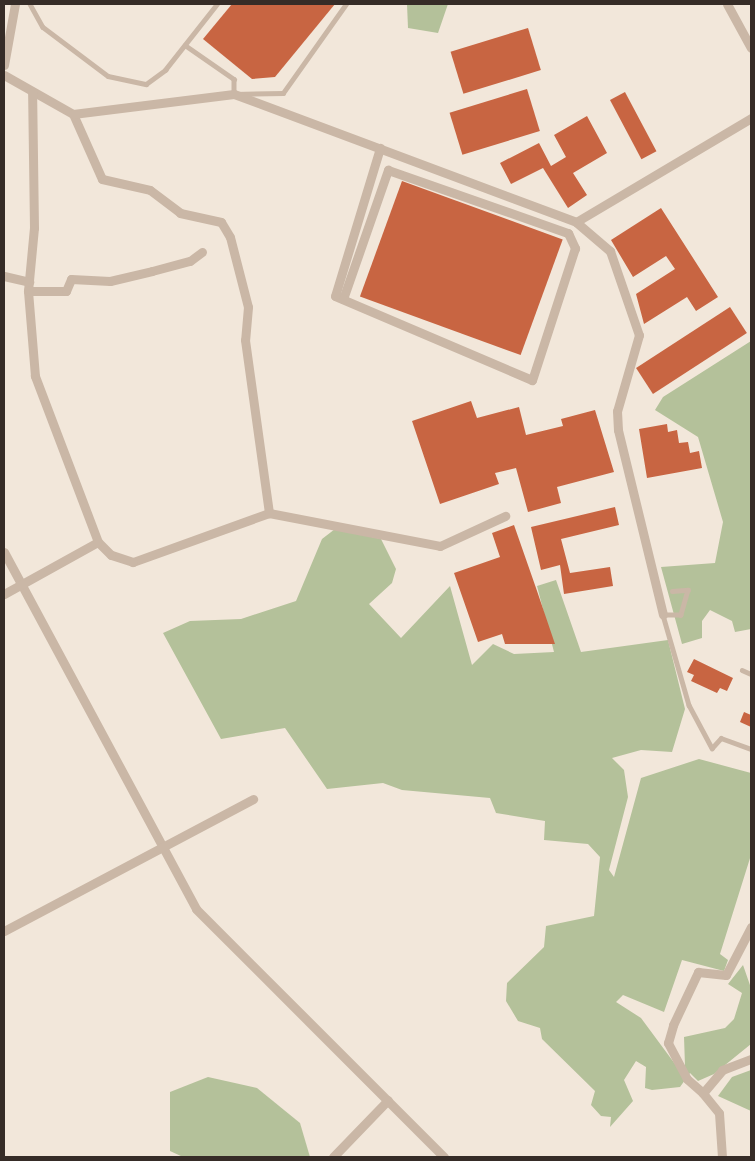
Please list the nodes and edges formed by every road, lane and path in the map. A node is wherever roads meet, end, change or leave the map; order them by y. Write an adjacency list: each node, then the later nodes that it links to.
1 (14, 4): 8 (street)
2 (30, 4): 6 (lane)
3 (217, 4): 6 (lane)
4 (346, 4): 11 (lane)
5 (726, 4): 7 (street)
6 (185, 45): 11 (lane)
7 (751, 48)
8 (4, 65)
9 (4, 75): 10 (street)
10 (32, 92): 12 (street); 18 (street)
11 (234, 94): 12 (street); 14 (street)
12 (72, 114): 21 (street)
13 (751, 118): 15 (street)
14 (380, 148): 15 (street); 20 (street)
15 (576, 222): 28 (street)
16 (202, 252): 19 (street)
17 (4, 276): 18 (street)
18 (28, 282): 19 (street)
19 (28, 291): 23 (street)
20 (343, 299): 20 (street)
21 (269, 513): 22 (street); 23 (street)
22 (505, 516)
23 (98, 542): 25 (street)
24 (4, 552): 25 (street)
25 (22, 584): 27 (street); 33 (street)
26 (672, 591): 28 (lane)
27 (4, 594)
28 (663, 615): 31 (lane)
29 (742, 670): 30 (lane)
30 (751, 674)
31 (751, 748)
32 (253, 799): 33 (street)
33 (164, 846): 35 (street); 38 (street)
34 (751, 927): 37 (street)
35 (4, 931)
36 (751, 1059): 37 (street)
37 (703, 1093): 41 (street)
38 (388, 1100): 39 (street); 40 (street)
39 (333, 1157)
40 (444, 1157)
41 (722, 1157)

